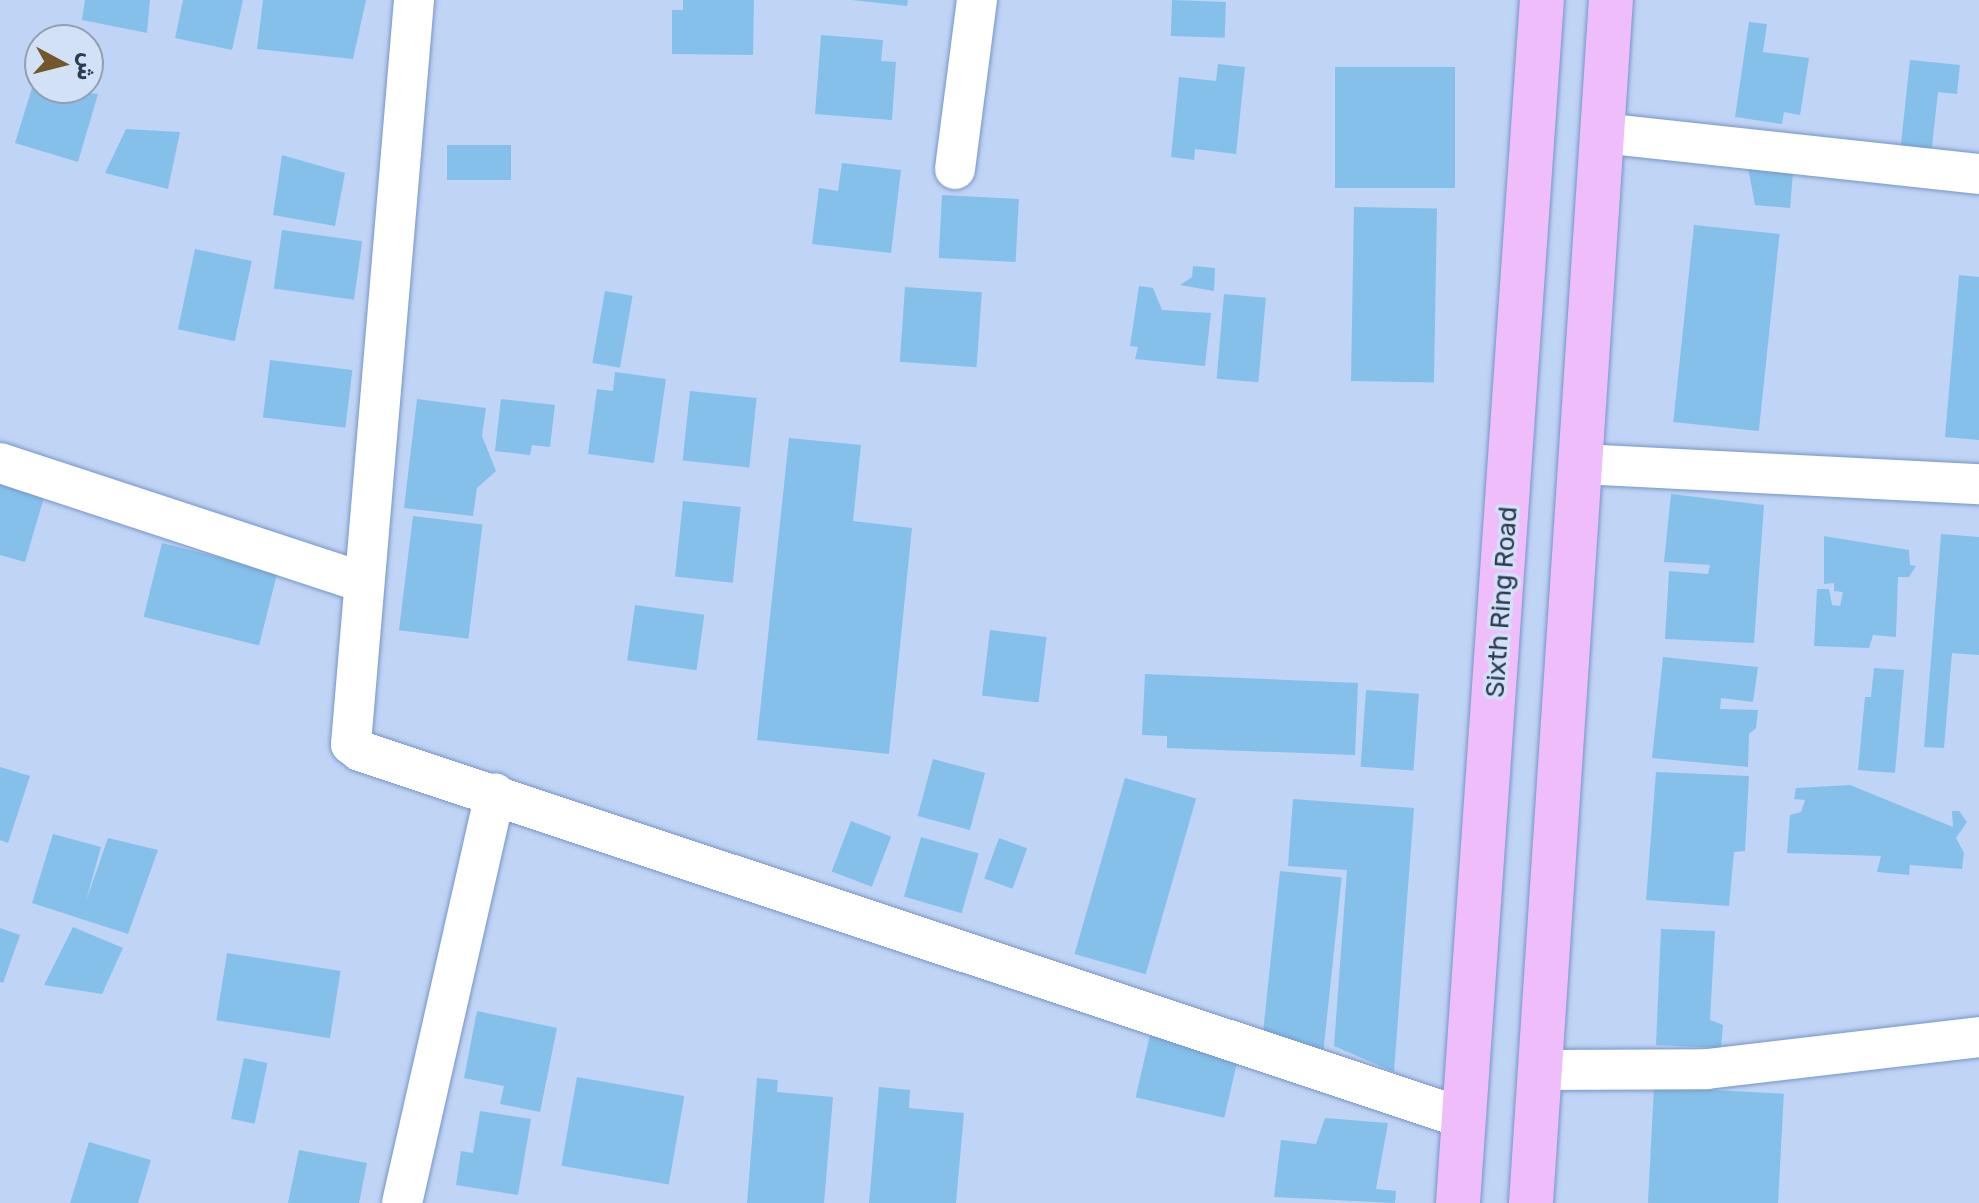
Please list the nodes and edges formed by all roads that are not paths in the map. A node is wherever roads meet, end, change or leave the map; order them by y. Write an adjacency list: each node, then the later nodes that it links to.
1 (414, 0): 11 (street)
2 (977, 0): 6 (street)
3 (1542, 0): 13 (highway, Sixth Ring Road)
4 (1611, 0): 5 (highway)
5 (1602, 133): 7 (street); 9 (highway)
6 (955, 169)
7 (1979, 174)
8 (0, 463): 11 (street)
9 (1581, 464): 10 (street); 14 (highway)
10 (1979, 484)
11 (363, 582): 12 (street)
12 (495, 793): 17 (street); 18 (street)
13 (1476, 990): 14 (highway); 17 (highway, Sixth Ring Road)
14 (1546, 995): 16 (highway)
15 (1979, 1037): 16 (street)
16 (1541, 1070): 20 (highway)
17 (1463, 1118): 19 (highway, Sixth Ring Road)
18 (402, 1203)
19 (1458, 1203)
20 (1531, 1203)

